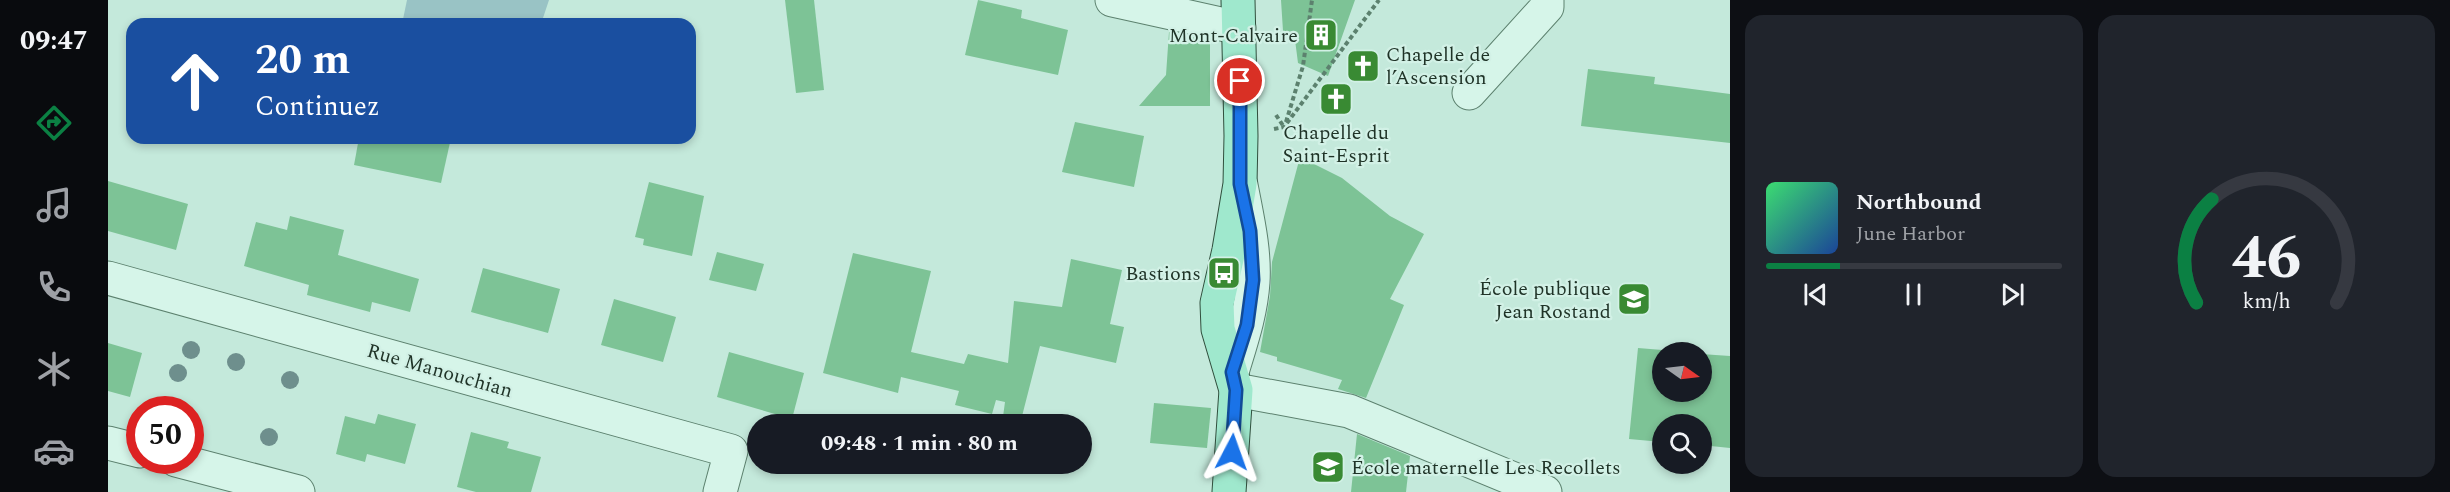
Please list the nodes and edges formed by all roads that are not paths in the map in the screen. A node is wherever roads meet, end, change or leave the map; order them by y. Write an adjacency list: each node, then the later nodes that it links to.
1 (1112, 0): 3 (street)
2 (1547, 0): 4 (street)
3 (1238, 14): 6 (main road)
4 (1469, 93)
5 (108, 278): 11 (street, Rue Manouchian)
6 (1234, 381): 12 (main road); 13 (street)
7 (108, 443): 8 (street)
8 (126, 448)
9 (204, 467): 10 (street)
10 (298, 492)
11 (720, 492)
12 (1229, 492)
13 (1545, 492)

